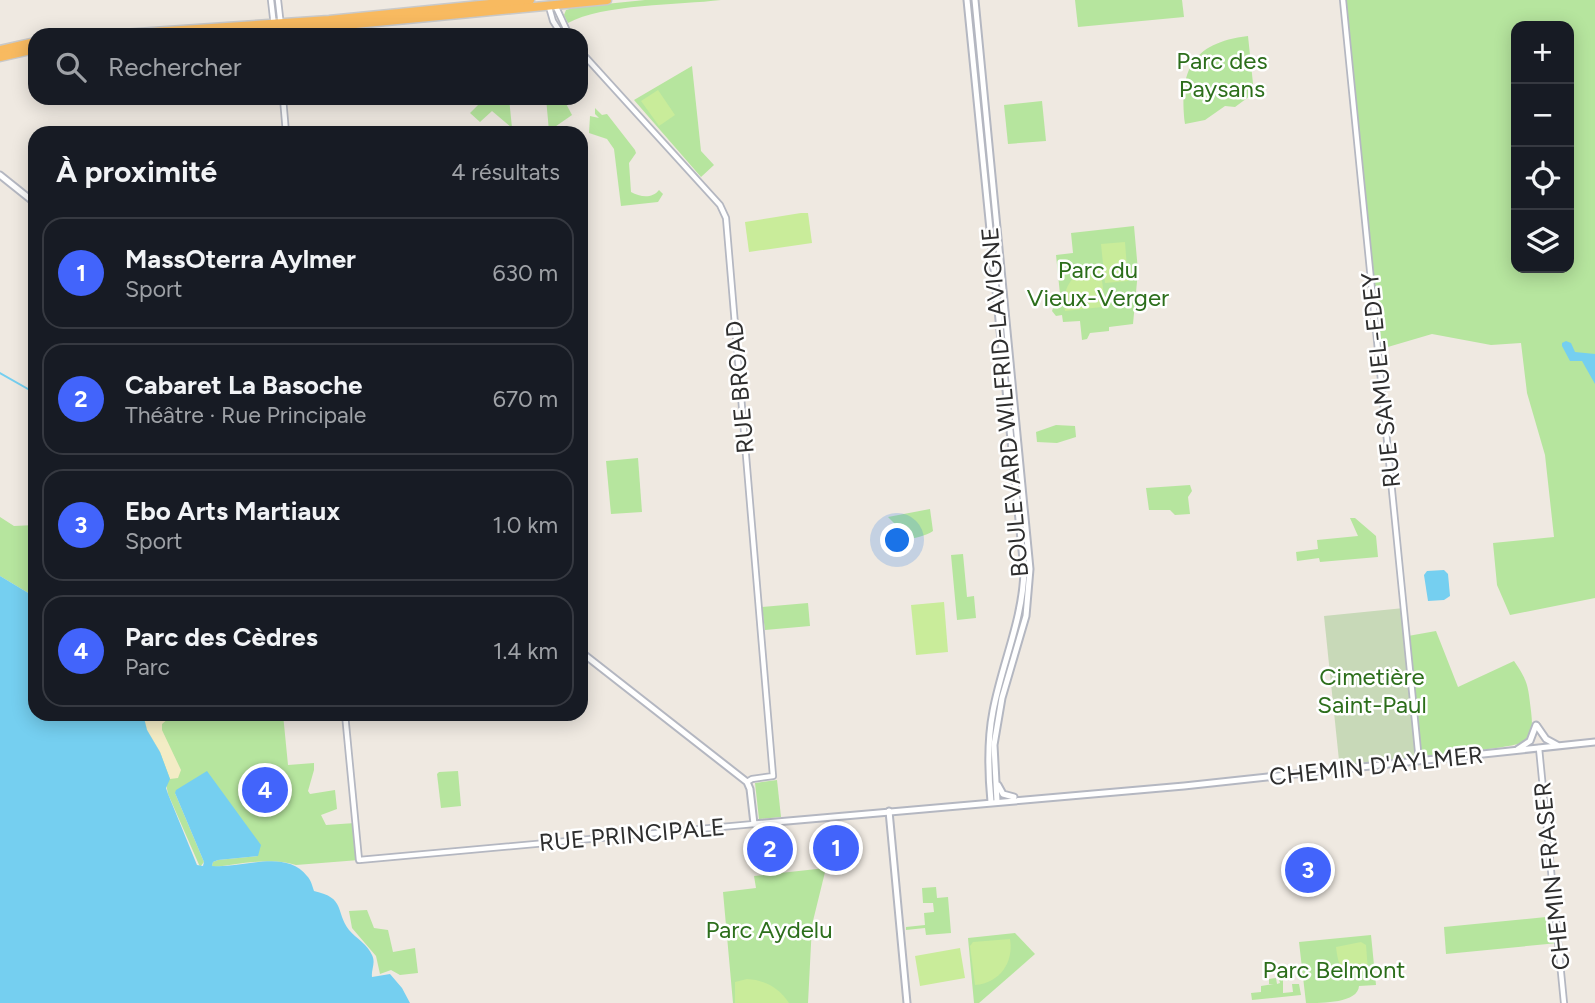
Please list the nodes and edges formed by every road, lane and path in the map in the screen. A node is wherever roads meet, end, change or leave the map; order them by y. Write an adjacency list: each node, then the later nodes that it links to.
1 (271, 0): 9 (street)
2 (278, 0): 10 (street)
3 (530, 0): 11 (highway)
4 (607, 0): 8 (highway)
5 (967, 0): 35 (main road, BOULEVARD WILFRID-LAVIGNE)
6 (975, 0): 31 (main road, BOULEVARD WILFRID-LAVIGNE)
7 (1343, 0): 30 (street, RUE SAMUEL-EDEY)
8 (551, 3): 12 (highway); 13 (street); 14 (street)
9 (278, 28)
10 (278, 28)
11 (295, 28)
12 (298, 28)
13 (558, 28)
14 (565, 28)
15 (28, 44): 16 (highway)
16 (0, 50)
17 (28, 51): 18 (highway)
18 (0, 57)
19 (588, 60): 32 (street, RUE BROAD)
20 (284, 105): 21 (street)
21 (285, 126)
22 (0, 175): 23 (main road)
23 (28, 197)
24 (588, 658): 32 (main road)
25 (346, 721): 37 (street, RUE PRINCIPALE)
26 (1595, 742): 27 (main road, CHEMIN D'AYLMER)
27 (1564, 746): 28 (main road, CHEMIN D'AYLMER); 29 (main road)
28 (1539, 748): 29 (main road, CHEMIN D'AYLMER); 39 (street, CHEMIN FRASER)
29 (1512, 751): 30 (main road, CHEMIN D'AYLMER)
30 (1419, 761): 33 (main road, CHEMIN D'AYLMER)
31 (996, 775): 34 (main road); 35 (main road, BOULEVARD WILFRID-LAVIGNE)
32 (745, 781): 37 (main road)
33 (1156, 788): 34 (main road, RUE PRINCIPALE)
34 (1029, 799): 35 (main road, RUE PRINCIPALE)
35 (994, 801): 36 (main road, RUE PRINCIPALE)
36 (889, 811): 37 (main road, RUE PRINCIPALE); 38 (main road)
37 (754, 824)
38 (907, 1003)
39 (1564, 1003)

